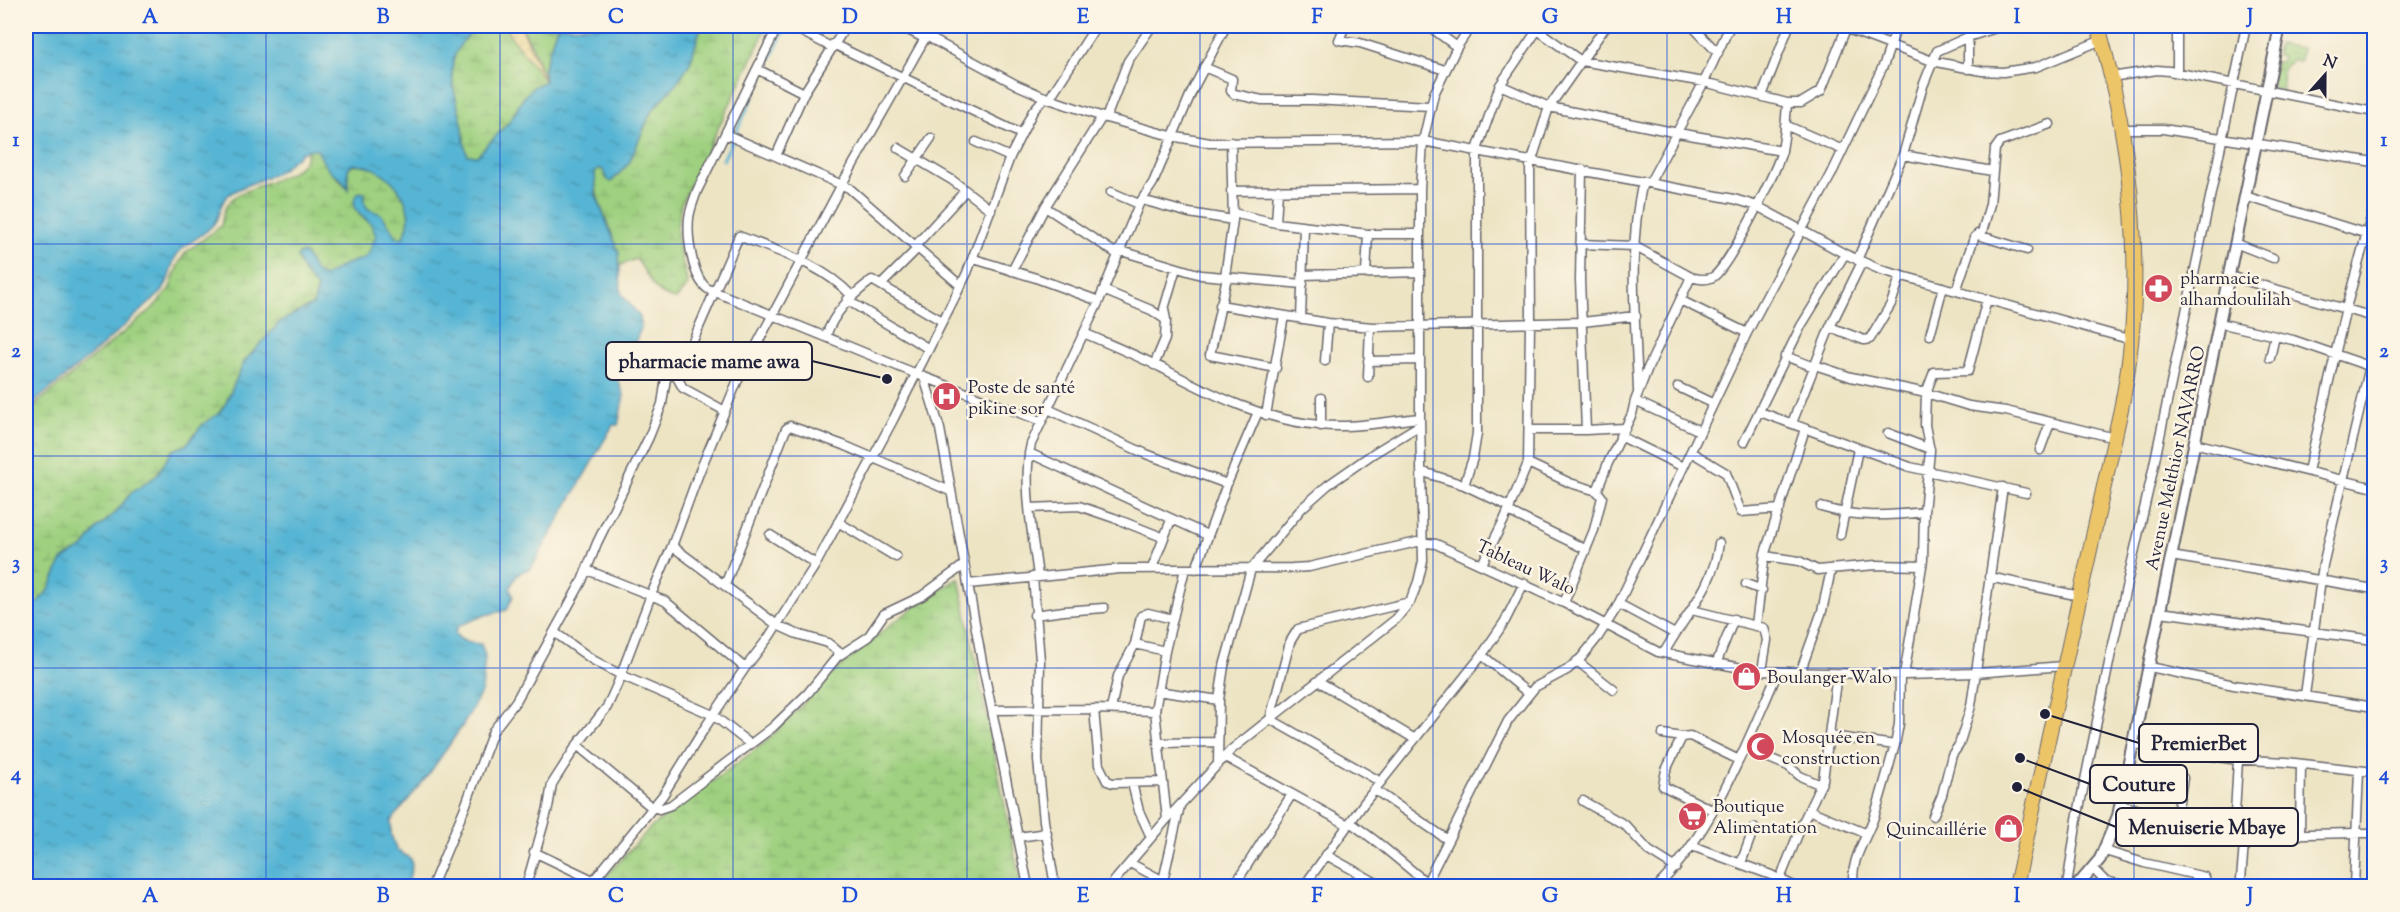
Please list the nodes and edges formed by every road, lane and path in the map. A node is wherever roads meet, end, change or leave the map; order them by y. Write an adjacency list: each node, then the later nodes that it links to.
1 (778, 26): 34 (street)
2 (791, 26): 27 (street)
3 (846, 26): 27 (street)
4 (900, 26): 24 (street)
5 (932, 26): 24 (street)
6 (1096, 26): 46 (street)
7 (1152, 26): 51 (street)
8 (1226, 26): 33 (street)
9 (1346, 26): 36 (street)
10 (1429, 26): 29 (street)
11 (1471, 26): 29 (street)
12 (1606, 26): 31 (street)
13 (1692, 26): 30 (street)
14 (1730, 26): 30 (street)
15 (1789, 26): 45 (street)
16 (1898, 26): 28 (street)
17 (2002, 26): 25 (street)
18 (2098, 26): 26 (highway)
19 (2246, 26): 41 (street)
20 (2280, 26): 43 (street, Avenue Melthior NAVARRO)
21 (1535, 27): 31 (street); 42 (street)
22 (1845, 27): 28 (street); 47 (street)
23 (2178, 34): 37 (street)
24 (925, 37): 38 (street); 46 (street)
25 (1968, 37): 32 (street); 35 (street)
26 (2102, 40): 35 (street); 39 (highway)
27 (832, 46): 38 (street); 44 (street)
28 (1891, 46): 32 (street); 67 (street)
29 (1457, 47): 36 (street)
30 (1718, 53): 40 (street)
31 (1581, 61): 40 (street); 49 (street)
32 (1932, 61): 35 (street); 69 (street)
33 (1204, 67): 48 (street); 58 (street)
34 (757, 69): 44 (street); 56 (street)
35 (1968, 69)
36 (1445, 70): 48 (street)
37 (2177, 72): 39 (street); 41 (street)
38 (903, 76): 57 (street); 79 (street)
39 (2111, 77): 54 (highway)
40 (1704, 82): 45 (street); 55 (street)
41 (2234, 82): 43 (street); 60 (street)
42 (1500, 85): 49 (street); 66 (street)
43 (2267, 89): 50 (street); 64 (street, Avenue Melthior NAVARRO)
44 (804, 93): 70 (street)
45 (1762, 96): 47 (street)
46 (1047, 98): 51 (street); 57 (street)
47 (1787, 104): 53 (street)
48 (1430, 106): 61 (street)
49 (1549, 107): 55 (street); 73 (street)
50 (2374, 112)
51 (1104, 118): 58 (street); 88 (street)
52 (2050, 124): 76 (street)
53 (1785, 125): 67 (street); 68 (street)
54 (2122, 129): 60 (street); 151 (highway)
55 (1677, 133): 68 (street); 78 (street)
56 (724, 134): 70 (street); 124 (street)
57 (1021, 134): 71 (street)
58 (1172, 136): 63 (street); 86 (street)
59 (931, 138): 72 (street)
60 (2222, 138): 64 (street); 369 (street)
61 (1423, 141): 63 (street); 66 (street); 80 (street)
62 (976, 142): 71 (street)
63 (1230, 142): 83 (street)
64 (2256, 144): 74 (street); 85 (street, Avenue Melthior NAVARRO)
65 (898, 148): 72 (street)
66 (1477, 150): 73 (street); 142 (street)
67 (1843, 150): 94 (street)
68 (1782, 151): 87 (street)
69 (1903, 155): 76 (street); 109 (street)
70 (776, 156): 79 (street)
71 (1010, 157): 90 (street)
72 (918, 159): 77 (street); 82 (street)
73 (1531, 160): 75 (street); 141 (street)
74 (2374, 162)
75 (1582, 170): 78 (street); 100 (street)
76 (1992, 171): 98 (street)
77 (905, 176)
78 (1646, 182): 87 (street); 101 (street)
79 (842, 184): 102 (street); 108 (street)
80 (1420, 189): 81 (street); 96 (street)
81 (1278, 190): 83 (street); 92 (street)
82 (965, 191): 90 (street); 102 (street)
83 (1231, 191): 91 (street)
84 (1111, 192): 86 (street)
85 (2245, 196): 97 (street); 99 (street, Avenue Melthior NAVARRO)
86 (1140, 202): 91 (street); 104 (street)
87 (1757, 206): 94 (street); 116 (street)
88 (1045, 207): 104 (street); 111 (street)
89 (2374, 207): 97 (street)
90 (991, 210): 107 (street)
91 (1233, 217): 92 (street); 115 (street)
92 (1275, 223): 93 (street)
93 (1304, 227): 95 (street); 118 (street)
94 (1802, 231): 105 (street); 147 (street)
95 (1368, 234): 96 (street); 113 (street)
96 (1420, 234): 112 (street)
97 (2371, 235): 130 (street)
98 (1981, 236): 103 (street); 123 (street)
99 (2235, 243): 106 (street); 114 (street, Avenue Melthior NAVARRO)
100 (1580, 244): 101 (street); 138 (street)
101 (1634, 246): 116 (street); 133 (street)
102 (916, 247): 119 (street); 120 (street)
103 (2027, 250)
104 (1118, 252): 110 (street); 122 (street)
105 (1845, 254): 109 (street); 155 (street)
106 (2273, 258)
107 (974, 259): 111 (street); 120 (street)
108 (800, 260): 124 (street); 125 (street); 131 (street)
109 (1859, 261): 117 (street); 145 (street)
110 (1176, 268): 115 (street); 136 (street)
111 (1012, 271): 128 (street)
112 (1420, 272): 113 (street); 144 (street)
113 (1366, 274): 118 (street)
114 (2229, 276): 130 (street); 140 (street, Avenue Melthior NAVARRO)
115 (1226, 277): 118 (street); 129 (street)
116 (1691, 277): 127 (street)
117 (1900, 277): 121 (street); 145 (street)
118 (1303, 279): 135 (street)
119 (881, 285): 125 (street); 137 (street)
120 (961, 286): 137 (street)
121 (1943, 288): 123 (street); 148 (street)
122 (1103, 290): 128 (street); 136 (street)
123 (1956, 291): 126 (street)
124 (716, 292): 131 (street); 164 (street)
125 (850, 298): 149 (street); 152 (street)
126 (1987, 299): 151 (street); 169 (street)
127 (1680, 300): 147 (street); 168 (street)
128 (1099, 301): 146 (street)
129 (1220, 305): 132 (street); 163 (street)
130 (2346, 308): 134 (street); 154 (street)
131 (772, 315): 149 (street); 174 (street)
132 (1284, 316): 135 (street); 163 (street)
133 (1636, 316): 138 (street); 168 (street)
134 (2374, 317)
135 (1301, 319): 139 (street)
136 (1166, 320): 160 (street)
137 (942, 321): 152 (street)
138 (1582, 322): 141 (street); 184 (street)
139 (1328, 323): 143 (street); 158 (street)
140 (2219, 323): 150 (street); 190 (street, Avenue Melthior NAVARRO)
141 (1531, 324): 142 (street); 183 (street)
142 (1476, 325): 144 (street); 204 (street)
143 (1370, 327): 144 (street); 159 (street)
144 (1421, 327): 157 (street)
145 (1830, 327): 161 (street)
146 (1084, 333): 160 (street); 173 (street)
147 (1747, 333): 172 (street)
148 (1930, 335)
149 (826, 336): 165 (street)
150 (2275, 336): 154 (street); 156 (street)
151 (2132, 340): 188 (highway)
152 (929, 349): 165 (street)
153 (2374, 349): 162 (street)
154 (2335, 354): 162 (street); 199 (street)
155 (1785, 356): 161 (street); 175 (street)
156 (2270, 358)
157 (1420, 360): 159 (street); 178 (street)
158 (1325, 361)
159 (1368, 361): 166 (street)
160 (1154, 365): 176 (street)
161 (1814, 366): 169 (street); 179 (street)
162 (2369, 366): 202 (street)
163 (1276, 368): 176 (street)
164 (678, 372): 174 (street); 237 (street)
165 (921, 375): 177 (street); 196 (street); 207 (street)
166 (1368, 377)
167 (1678, 387): 172 (street)
168 (1638, 392): 171 (street)
169 (1926, 393): 180 (street); 191 (street)
170 (1322, 398): 181 (street)
171 (1635, 401): 185 (street); 186 (street)
172 (1712, 403): 185 (street)
173 (1048, 409): 177 (street); 203 (street)
174 (725, 411): 224 (street)
175 (1760, 412): 179 (street); 189 (street)
176 (1262, 414): 181 (street); 203 (street)
177 (1041, 421): 195 (street)
178 (1420, 422): 181 (street); 200 (street); 236 (street)
179 (1792, 423): 182 (street)
180 (2050, 423): 188 (street); 193 (street)
181 (1321, 426)
182 (1805, 429): 192 (street); 213 (street)
183 (1530, 430): 184 (street); 197 (street)
184 (1586, 430): 186 (street)
185 (1700, 430): 194 (street)
186 (1622, 432): 198 (street); 208 (street)
187 (1888, 433): 191 (street)
188 (2115, 438): 249 (highway)
189 (1744, 442)
190 (2194, 443): 199 (street); 227 (street, Avenue Melthior NAVARRO)
191 (1930, 448): 201 (street)
192 (1858, 449): 201 (street); 215 (street)
193 (2040, 450)
194 (1691, 452): 198 (street); 213 (street)
195 (1029, 453): 211 (street); 216 (street)
196 (872, 458): 207 (street); 217 (street); 245 (street)
197 (1528, 463): 208 (street); 212 (street)
198 (1683, 467): 252 (street)
199 (2308, 471): 202 (street)
200 (1422, 472): 204 (street); 222 (street)
201 (1928, 473): 205 (street); 214 (street)
202 (2343, 480): 206 (street); 241 (street)
203 (1227, 484): 219 (street)
204 (1464, 485): 212 (street)
205 (2003, 487): 209 (street); 240 (street)
206 (2374, 489)
207 (950, 491): 231 (street)
208 (1597, 491): 225 (street)
209 (2026, 493)
210 (1821, 507): 215 (street)
211 (1030, 508): 221 (street); 239 (street)
212 (1509, 509): 225 (street); 230 (street)
213 (1780, 509): 226 (street)
214 (1924, 512): 215 (street); 232 (street)
215 (1845, 513): 220 (street)
216 (1171, 520): 219 (street); 221 (street)
217 (838, 522): 228 (street); 229 (street)
218 (770, 535): 229 (street)
219 (1207, 535): 235 (street)
220 (1840, 535)
221 (1162, 537): 233 (street)
222 (1424, 542): 230 (street, Tableau Walo); 236 (street); 250 (street)
223 (1719, 543): 254 (street)
224 (672, 546): 245 (street); 248 (street)
225 (1585, 549): 251 (street)
226 (1765, 556): 238 (street); 247 (street)
227 (2171, 556): 241 (street); 255 (street, Avenue Melthior NAVARRO)
228 (896, 557)
229 (816, 564): 259 (street)
230 (1482, 564): 242 (street, Tableau Walo)
231 (964, 565): 243 (street); 269 (street)
232 (1922, 566): 238 (street); 282 (street)
233 (1152, 568): 234 (street); 239 (street)
234 (1185, 569): 235 (street); 257 (street)
235 (1196, 569): 236 (street)
236 (1251, 569): 288 (street)
237 (587, 570): 248 (street); 262 (street)
238 (1831, 570): 278 (street)
239 (1035, 577): 243 (street); 256 (street)
240 (1989, 577): 249 (street); 279 (street)
241 (2320, 581): 246 (street); 263 (street)
242 (1524, 583): 251 (street, Tableau Walo); 270 (street)
243 (968, 584): 292 (street)
244 (1746, 584): 247 (street)
245 (725, 585): 259 (street)
246 (2374, 589)
247 (1762, 590): 260 (street)
248 (651, 595): 275 (street); 281 (street)
249 (2080, 596): 273 (highway)
250 (1410, 602): 283 (street); 296 (street)
251 (1564, 603): 261 (street, Tableau Walo)
252 (1619, 604): 261 (street); 264 (street)
253 (1104, 608): 256 (street)
254 (1692, 610): 258 (street); 264 (street)
255 (2160, 612): 263 (street); 274 (street, Avenue Melthior NAVARRO)
256 (1034, 615): 293 (street)
257 (1173, 619): 266 (street); 267 (street)
258 (1734, 620): 260 (street); 272 (street)
259 (777, 625): 269 (street); 275 (street)
260 (1756, 625): 276 (street)
261 (1605, 626): 268 (street, Tableau Walo); 271 (street)
262 (554, 632): 281 (street); 356 (street)
263 (2312, 632): 265 (street); 287 (street)
264 (1675, 634): 268 (street)
265 (2374, 640)
266 (1135, 644): 267 (street); 291 (street)
267 (1165, 651): 285 (street)
268 (1664, 653): 272 (street, Tableau Walo)
269 (841, 654): 303 (street)
270 (1482, 656): 286 (street); 300 (street)
271 (1577, 661): 284 (street); 286 (street)
272 (1716, 664): 276 (street, Tableau Walo)
273 (2064, 666): 279 (street, Tableau Walo); 368 (highway)
274 (2150, 667): 287 (street); 304 (street, Avenue Melthior NAVARRO)
275 (745, 668): 295 (street)
276 (1762, 672): 277 (street, Tableau Walo)
277 (1778, 672): 278 (street, Tableau Walo); 307 (street)
278 (1800, 673): 280 (street, Tableau Walo)
279 (1976, 673): 282 (street, Tableau Walo); 327 (street)
280 (1837, 674): 282 (street, Tableau Walo); 299 (street)
281 (621, 675): 295 (street); 305 (street)
282 (1902, 675): 306 (street)
283 (1318, 681): 296 (street); 300 (street)
284 (1614, 690)
285 (1157, 691): 288 (street); 294 (street)
286 (1529, 694): 341 (street)
287 (2306, 695): 289 (street)
288 (1219, 700): 301 (street)
289 (2374, 707)
290 (1094, 709): 291 (street); 293 (street); 317 (street)
291 (1111, 709): 294 (street)
292 (992, 710): 293 (street); 339 (street)
293 (1037, 710): 334 (street)
294 (1155, 711): 302 (street)
295 (713, 716): 303 (street); 324 (street)
296 (1270, 719): 308 (street); 319 (street)
297 (1663, 734): 298 (street)
298 (1682, 736): 309 (street); 325 (street)
299 (1830, 736): 306 (street); 318 (street)
300 (1415, 739): 319 (street)
301 (1216, 742): 302 (street); 312 (street)
302 (1158, 743): 316 (street)
303 (750, 744): 324 (street)
304 (2134, 744): 310 (street); 323 (street, Avenue Melthior NAVARRO)
305 (577, 745): 324 (street); 344 (street)
306 (1895, 745): 335 (street)
307 (1745, 748): 309 (street); 318 (street)
308 (1225, 757): 312 (street); 320 (street)
309 (1739, 760): 325 (street)
310 (2238, 760): 311 (street); 332 (street)
311 (2301, 764): 313 (street); 338 (street)
312 (1218, 765): 322 (street)
313 (2360, 771): 314 (street); 333 (street)
314 (2374, 772)
315 (2183, 778): 329 (street)
316 (1163, 782): 317 (street); 328 (street)
317 (1132, 783): 340 (street)
318 (1821, 785): 326 (street)
319 (1378, 786): 330 (street); 341 (street)
320 (1292, 794): 330 (street); 362 (street)
321 (1583, 801): 348 (street)
322 (1181, 804): 328 (street); 352 (street)
323 (2121, 805): 329 (street); 343 (street, Avenue Melthior NAVARRO)
324 (655, 808): 353 (street)
325 (1712, 810): 342 (street)
326 (1809, 810): 335 (street); 350 (street)
327 (1933, 816)
328 (1167, 819): 340 (street)
329 (2176, 820): 332 (street)
330 (1349, 824): 345 (street); 355 (street)
331 (1754, 828): 347 (street)
332 (2234, 832): 336 (street)
333 (2355, 832): 337 (street); 338 (street); 373 (street)
334 (1047, 833): 339 (street); 359 (street)
335 (1865, 833): 367 (street)
336 (2244, 833): 338 (street); 351 (street)
337 (2374, 833)
338 (2300, 835)
339 (1018, 837): 358 (street)
340 (1151, 837): 346 (street)
341 (1448, 840): 355 (street)
342 (1692, 846): 347 (street); 348 (street)
343 (2105, 850): 349 (street, Avenue Melthior NAVARRO); 372 (street)
344 (534, 852): 353 (street); 357 (street)
345 (1326, 855): 363 (street); 364 (street)
346 (1130, 863): 352 (street); 360 (street)
347 (1741, 864): 350 (street)
348 (1676, 867): 365 (street)
349 (2093, 869): 354 (street); 370 (street, Avenue Melthior NAVARRO)
350 (1780, 879): 366 (street)
351 (2241, 879)
352 (1163, 881): 361 (street)
353 (591, 883)
354 (2108, 884): 371 (street)
355 (1426, 885)
356 (432, 886)
357 (526, 886)
358 (1028, 886)
359 (1055, 886)
360 (1110, 886)
361 (1173, 886)
362 (1234, 886)
363 (1304, 886)
364 (1382, 886)
365 (1658, 886)
366 (1794, 886)
367 (1854, 886)
368 (2016, 886)
369 (2067, 886)
370 (2077, 886)
371 (2128, 886)
372 (2206, 886)
373 (2354, 886)

